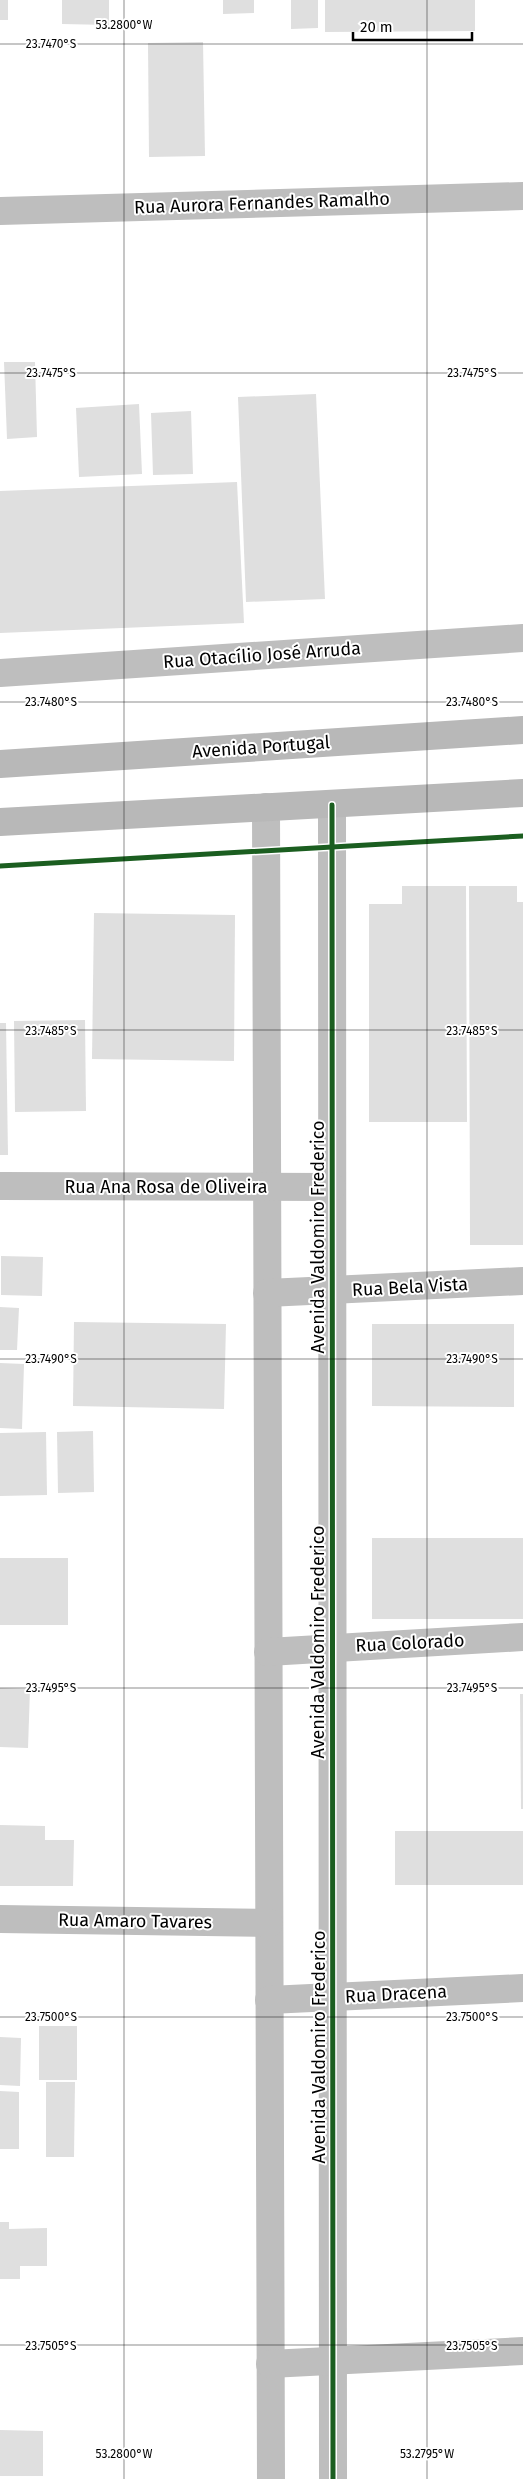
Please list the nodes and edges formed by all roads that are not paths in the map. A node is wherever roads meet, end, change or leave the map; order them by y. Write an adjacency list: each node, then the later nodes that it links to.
1 (523, 196): 2 (street, Rua Aurora Fernandes Ramalho)
2 (0, 211)
3 (523, 638): 4 (street, Rua Otacílio José Arruda)
4 (0, 673)
5 (523, 730): 6 (main road, Avenida Portugal)
6 (0, 764)
7 (523, 793): 8 (main road)
8 (332, 806): 9 (main road); 13 (street, Avenida Valdomiro Frederico)
9 (266, 807): 10 (main road); 12 (street)
10 (0, 822)
11 (0, 1186): 12 (street, Rua Ana Rosa de Oliveira)
12 (267, 1188): 13 (street, Rua Ana Rosa de Oliveira); 16 (street)
13 (332, 1188): 15 (street, Avenida Valdomiro Frederico)
14 (523, 1281): 15 (street, Rua Bela Vista)
15 (332, 1290): 16 (street, Rua Bela Vista); 18 (street, Avenida Valdomiro Frederico)
16 (267, 1293): 19 (street)
17 (523, 1637): 18 (street, Rua Colorado)
18 (332, 1648): 19 (street, Rua Colorado); 23 (street, Avenida Valdomiro Frederico)
19 (268, 1652): 21 (street)
20 (0, 1919): 21 (street, Rua Amaro Tavares)
21 (269, 1923): 24 (street)
22 (523, 1988): 23 (street, Rua Dracena)
23 (332, 1997): 24 (street, Rua Dracena); 26 (street, Avenida Valdomiro Frederico)
24 (269, 2000): 27 (street)
25 (523, 2351): 26 (street)
26 (333, 2361): 27 (street); 29 (street, Avenida Valdomiro Frederico)
27 (270, 2364): 28 (street)
28 (271, 2479)
29 (333, 2479)

